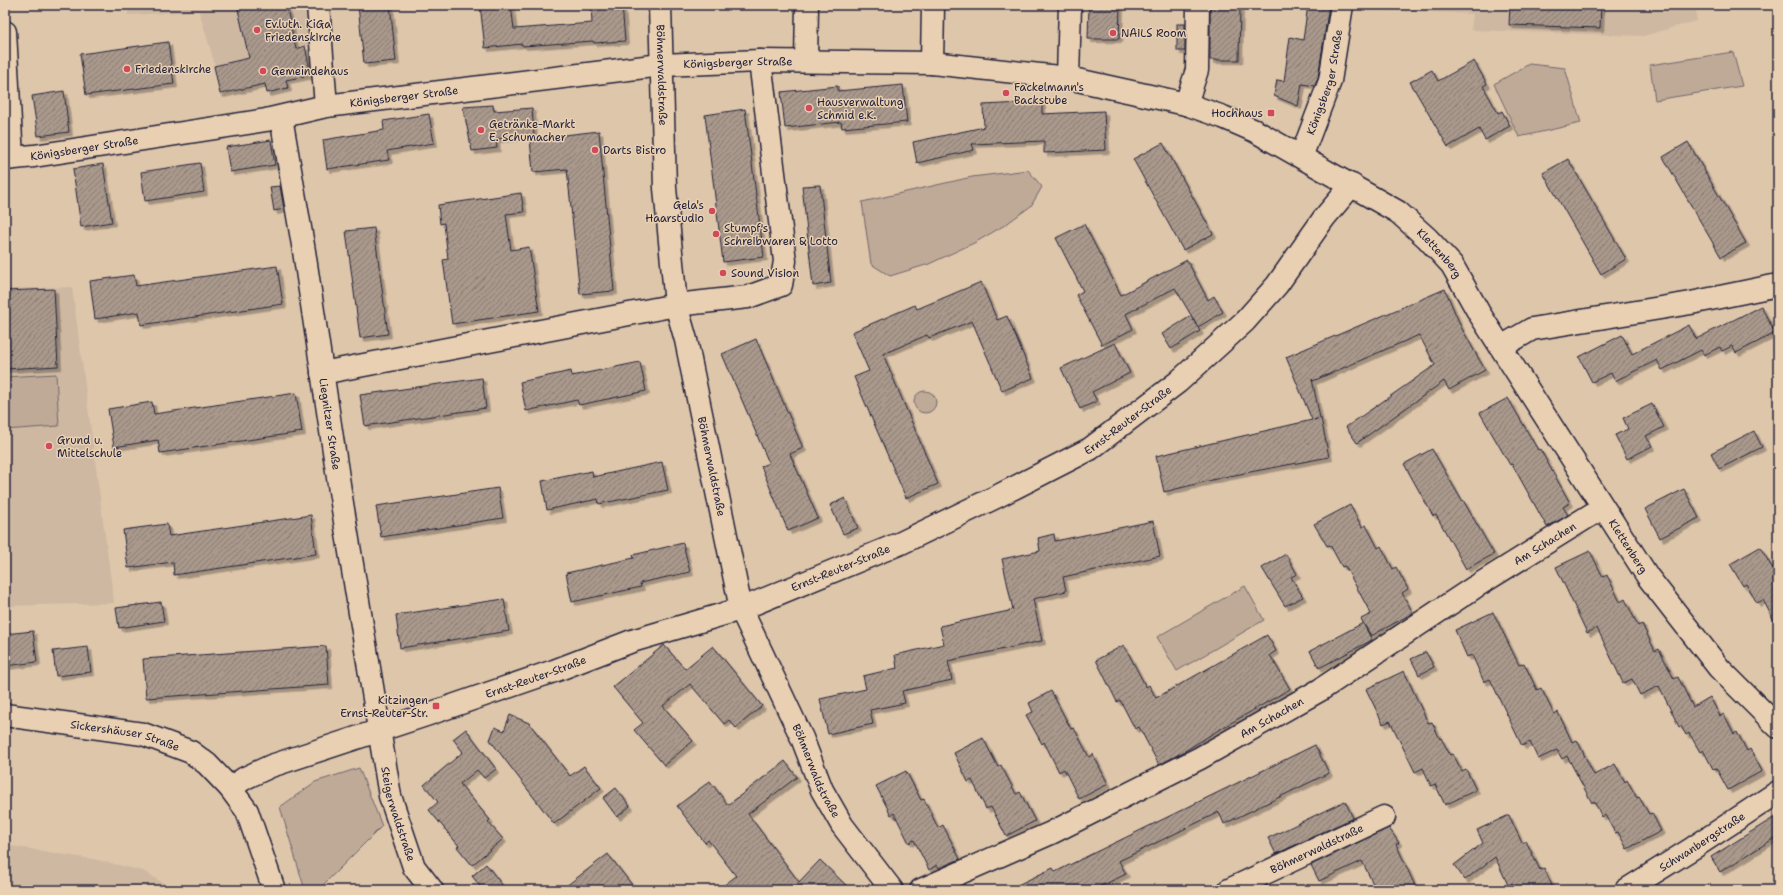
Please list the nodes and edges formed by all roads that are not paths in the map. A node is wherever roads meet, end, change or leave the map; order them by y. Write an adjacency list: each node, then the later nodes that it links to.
1 (318, 5): 15 (street)
2 (660, 5): 12 (street, Böhmerwaldstraße)
3 (807, 5): 10 (street, Königsberger Straße)
4 (933, 5): 11 (street)
5 (1070, 5): 13 (street)
6 (1198, 5): 14 (street)
7 (1342, 5): 17 (street, Königsberger Straße)
8 (5, 32): 18 (street)
9 (760, 61): 10 (street, Königsberger Straße); 12 (street, Königsberger Straße); 21 (street)
10 (806, 61): 11 (street, Königsberger Straße)
11 (932, 63): 13 (street, Königsberger Straße)
12 (661, 65): 15 (street, Königsberger Straße); 21 (street, Böhmerwaldstraße)
13 (1068, 78): 14 (street, Königsberger Straße)
14 (1186, 104): 17 (street, Königsberger Straße)
15 (326, 106): 16 (street, Königsberger Straße)
16 (273, 119): 18 (street, Königsberger Straße); 23 (street, Liegnitzer Straße)
17 (1301, 157): 19 (street, Königsberger Straße)
18 (9, 159)
19 (1352, 185): 22 (street, Klettenberg); 25 (street, Ernst-Reuter-Straße)
20 (1778, 285): 22 (street)
21 (676, 305): 23 (street); 25 (street, Böhmerwaldstraße)
22 (1501, 347): 24 (street, Klettenberg)
23 (322, 373): 28 (street, Liegnitzer Straße)
24 (1602, 508): 27 (street, Klettenberg); 35 (street, Am Schachen)
25 (741, 609): 28 (street, Ernst-Reuter-Straße); 34 (street, Böhmerwaldstraße)
26 (5, 715): 29 (street, Sickershäuser Straße)
27 (1778, 727)
28 (379, 732): 29 (street, Ernst-Reuter-Straße); 33 (street, Steigerwaldstraße)
29 (230, 788): 32 (street, Sickershäuser Straße)
30 (1778, 792): 37 (street, Schwanbergstraße)
31 (1384, 817): 36 (street, Böhmerwaldstraße)
32 (274, 890)
33 (432, 890)
34 (892, 890)
35 (921, 890)
36 (1229, 890)
37 (1626, 890)

